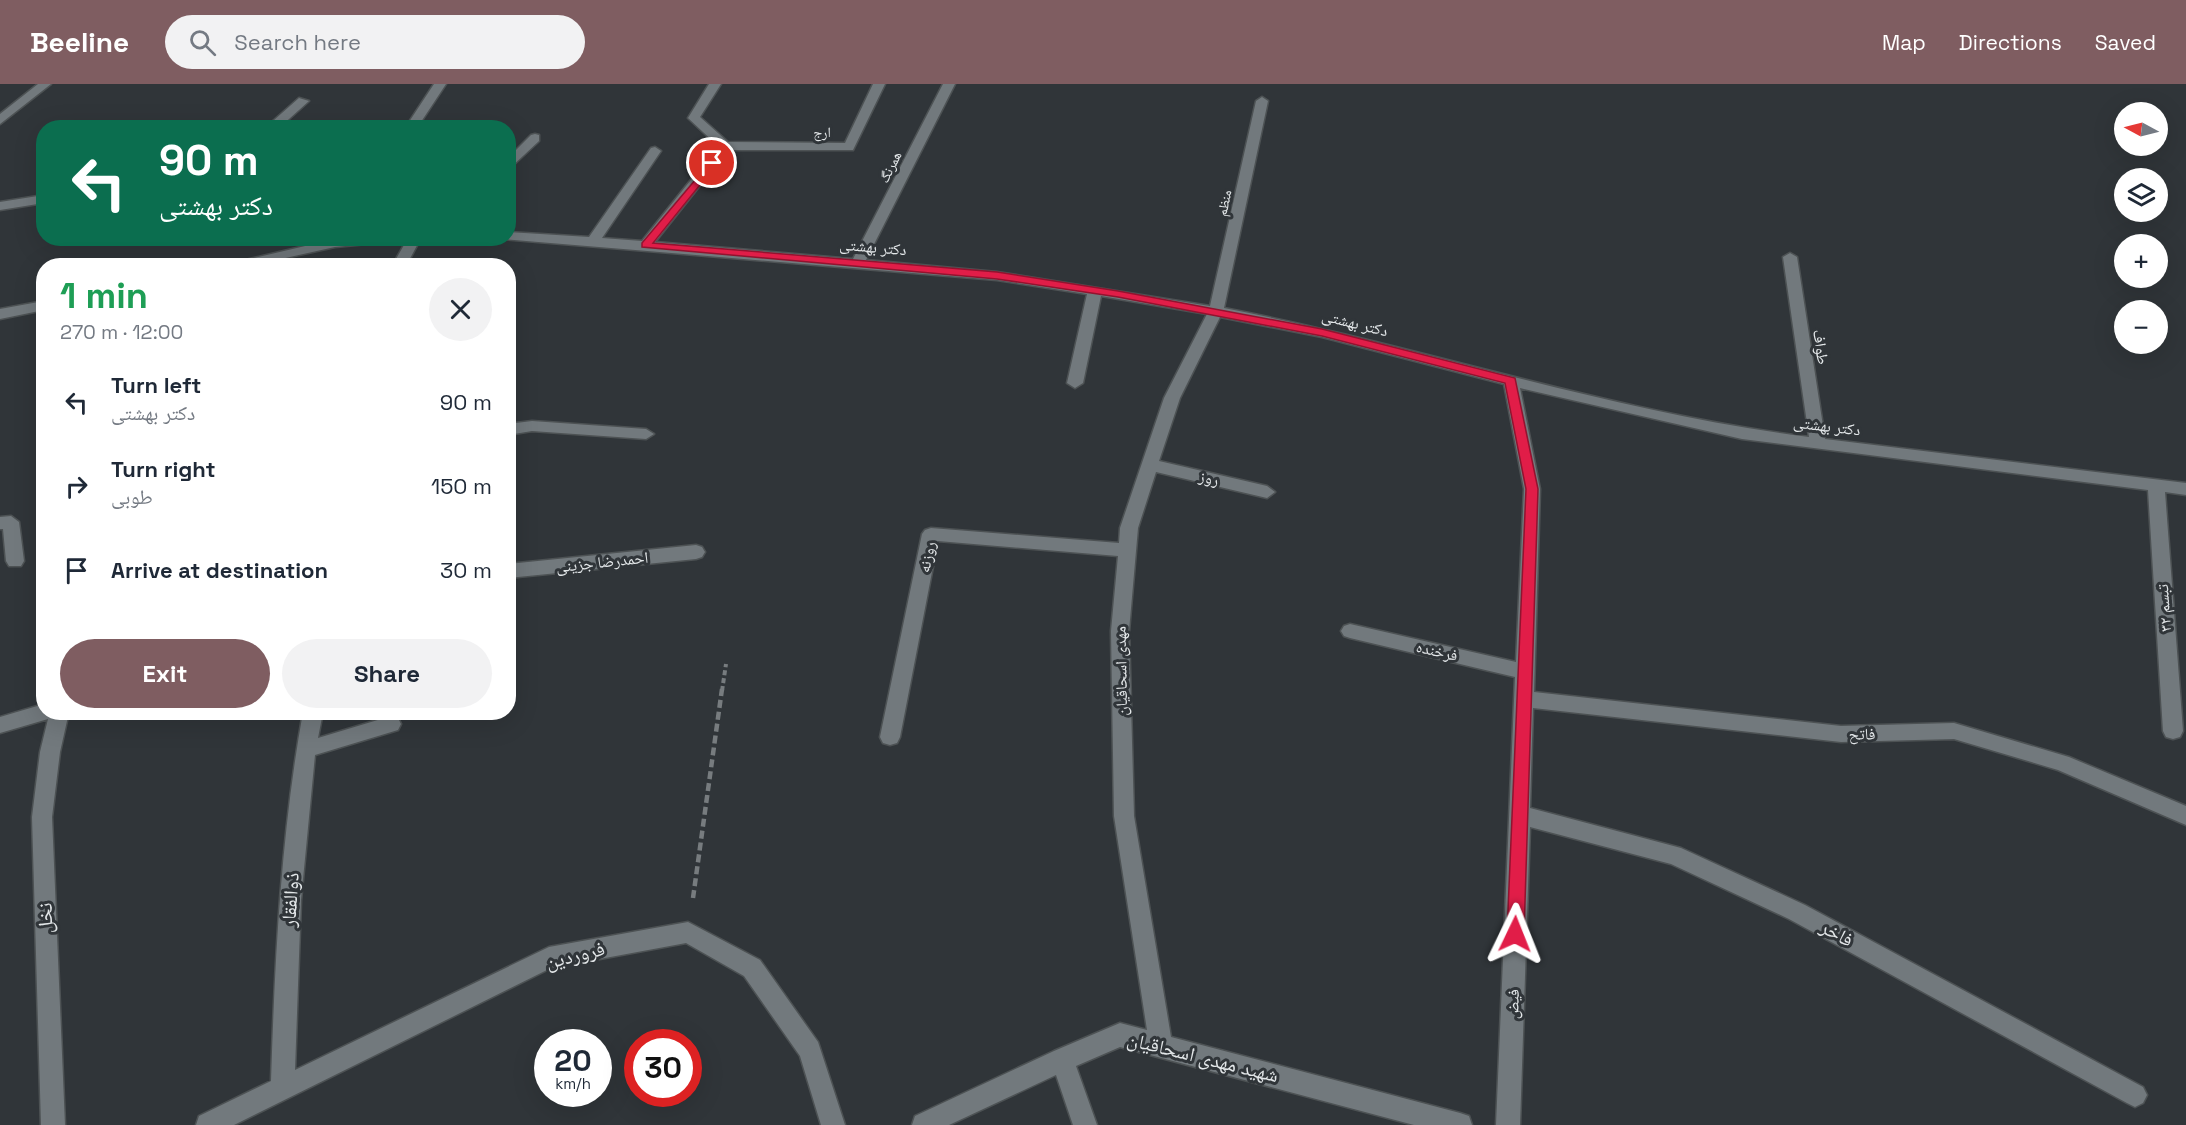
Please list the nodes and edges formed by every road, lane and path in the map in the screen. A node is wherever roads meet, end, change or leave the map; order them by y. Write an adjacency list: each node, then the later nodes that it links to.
1 (45, 84): 8 (street)
2 (440, 84): 10 (street)
3 (715, 84): 12 (street)
4 (879, 84): 12 (street, ارج)
5 (949, 84): 23 (street, همرنگ)
6 (1262, 100): 26 (street, منظم)
7 (303, 101): 9 (street)
8 (0, 120)
9 (280, 120)
10 (416, 120)
11 (535, 138): 14 (street)
12 (725, 146): 19 (street)
13 (655, 151): 18 (street)
14 (516, 158)
15 (36, 200): 16 (street)
16 (0, 206)
17 (516, 236): 18 (street, دکتر بهشتی)
18 (593, 241): 19 (street, دکتر بهشتی)
19 (646, 245): 23 (street, دکتر بهشتی)
20 (314, 246): 22 (street)
21 (1790, 257): 32 (street, طواف)
22 (262, 258)
23 (857, 264): 24 (street, دکتر بهشتی)
24 (1095, 290): 26 (street, دکتر بهشتی); 29 (street)
25 (36, 307): 27 (street)
26 (1216, 311): 28 (street, دکتر بهشتی); 33 (street, مهدی اسحاقیان)
27 (0, 314)
28 (1511, 381): 32 (street, دکتر بهشتی); 44 (street, فیض)
29 (1075, 383)
30 (516, 429): 31 (street)
31 (646, 434)
32 (1818, 443): 34 (street, دکتر بهشتی)
33 (1150, 465): 36 (street, روز); 38 (street, مهدی اسحاقیان)
34 (2156, 485): 35 (street, دکتر بهشتی); 51 (street, تبسم ۳۲)
35 (2186, 489)
36 (1267, 492)
37 (0, 523): 40 (street)
38 (1127, 550): 52 (street, روزنه); 57 (street, مهدی اسحاقیان)
39 (696, 552): 41 (street, احمدرضا جزینی)
40 (15, 561)
41 (516, 570)
42 (1350, 631): 44 (street, فرخنده)
43 (726, 664): 56 (path)
44 (1524, 671): 45 (street, فیض)
45 (1524, 699): 54 (street, فیض); 55 (street, فاتح)
46 (36, 714): 50 (street)
47 (57, 720): 61 (street, نخل)
48 (311, 720): 53 (street, ذوالفقار)
49 (391, 724): 53 (street)
50 (0, 725)
51 (2173, 731)
52 (890, 737)
53 (305, 750): 59 (street, ذوالفقار)
54 (1520, 815): 60 (street, فاخر); 67 (street, فیض)
55 (2186, 816)
56 (688, 932): 59 (street, فروردین); 63 (street)
57 (1161, 1045): 58 (street, شهید مهدی اسحاقیان); 66 (street, شهید مهدی اسحاقیان)
58 (1062, 1059): 64 (street, شهید مهدی اسحاقیان); 65 (street)
59 (283, 1089): 62 (street, فروردین)
60 (2135, 1095)
61 (53, 1125)
62 (208, 1125)
63 (832, 1125)
64 (924, 1125)
65 (1084, 1125)
66 (1460, 1125)
67 (1508, 1125)

